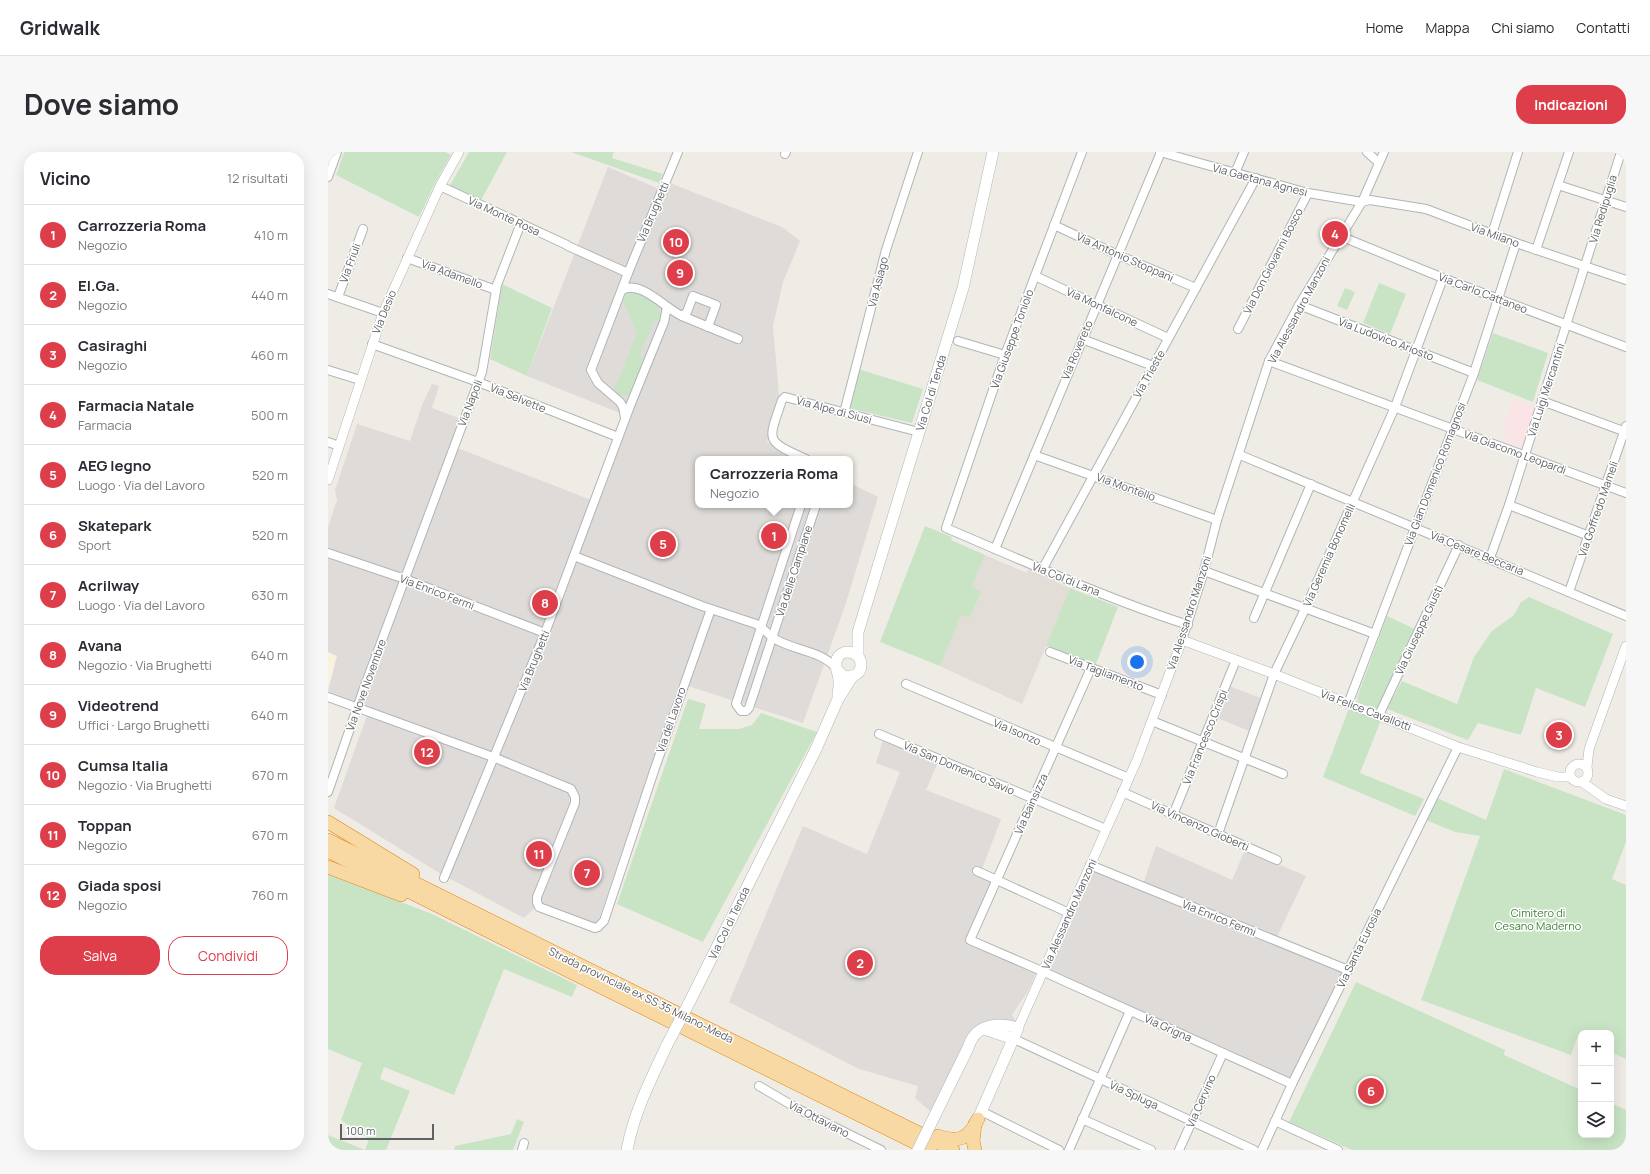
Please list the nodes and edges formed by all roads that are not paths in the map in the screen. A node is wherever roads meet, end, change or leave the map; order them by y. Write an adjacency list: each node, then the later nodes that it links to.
1 (337, 152): 16 (street)
2 (459, 152): 19 (street, Via Desio)
3 (678, 152): 34 (street, Via Brughetti)
4 (918, 152): 72 (street, Via Asiago)
5 (993, 152): 76 (main road, Via Col di Tenda)
6 (1082, 152): 25 (street, Via Giuseppe Toniolo)
7 (1161, 152): 15 (street, Via Gaetana Agnesi); 31 (street, Via Rovereto)
8 (1244, 152): 15 (street)
9 (1367, 152): 14 (street)
10 (1384, 152): 14 (street, Via Alessandro Manzoni)
11 (1518, 152): 27 (street)
12 (1568, 152): 18 (street)
13 (1621, 152): 21 (street, Via Redipuglia)
14 (1378, 162): 22 (street, Via Alessandro Manzoni)
15 (1235, 173): 17 (street, Via Gaetana Agnesi)
16 (328, 177)
17 (1256, 178): 20 (street, Via Gaetana Agnesi); 39 (street, Via Trieste)
18 (1558, 185): 21 (street); 30 (street)
19 (440, 186): 24 (street, Via Monte Rosa); 32 (street, Via Desio)
20 (1308, 193): 22 (street, Via Gaetana Agnesi); 53 (street, Via Don Giovanni Bosco)
21 (1606, 200): 23 (street); 33 (street, Via Redipuglia)
22 (1362, 202): 27 (street, Via Milano); 28 (street, Via Alessandro Manzoni)
23 (1626, 207)
24 (521, 223): 34 (street, Via Monte Rosa); 40 (street, Via Napoli)
25 (1054, 225): 31 (street, Via Antonio Stoppani); 35 (street, Via Giuseppe Toniolo)
26 (363, 229): 43 (street, Via Friuli)
27 (1492, 234): 29 (street, Via Milano)
28 (1340, 236): 36 (street, Via Carlo Cattaneo); 46 (street, Via Alessandro Manzoni)
29 (1516, 243): 30 (street, Via Milano); 44 (street, Via Gian Domenico Romagnosi)
30 (1536, 250): 33 (street, Via Milano)
31 (1118, 255): 39 (street, Via Antonio Stoppani); 45 (street, Via Rovereto)
32 (407, 258): 40 (street, Via Adamello); 48 (street, Via Desio)
33 (1586, 266): 37 (street, Via Milano); 51 (street, Via Luigi Mercantini)
34 (628, 273): 38 (street); 41 (street, Via Brughetti)
35 (1034, 276): 45 (street, Via Monfalcone); 61 (street, Via Giuseppe Toniolo)
36 (1443, 278): 44 (street, Via Carlo Cattaneo); 60 (street, Via Geremia Bonomelli)
37 (1626, 280)
38 (641, 288): 41 (street); 47 (street)
39 (1196, 288): 55 (street, Via Trieste)
40 (496, 290): 67 (street, Via Napoli)
41 (622, 290): 70 (street, Via Brughetti)
42 (328, 294): 43 (street)
43 (338, 297): 48 (street)
44 (1498, 298): 51 (street, Via Carlo Cattaneo); 65 (street, Via Gian Domenico Romagnosi)
45 (1096, 305): 54 (street, Via Rovereto); 55 (street, Via Monfalcone)
46 (1299, 305): 60 (street, Via Ludovico Ariosto); 62 (street, Via Alessandro Manzoni)
47 (667, 307): 49 (street); 50 (street, Via Brughetti)
48 (383, 313): 58 (street, Via Desio)
49 (679, 315): 50 (street, Via Brughetti); 52 (street); 52 (street)
50 (664, 322): 68 (street, Via Brughetti)
51 (1567, 325): 59 (street, Via Carlo Cattaneo); 69 (street, Via Luigi Mercantini)
52 (708, 327): 56 (street)
53 (1238, 329)
54 (1082, 338): 63 (street); 80 (street, Via Rovereto)
55 (1168, 338): 63 (street, Via Trieste)
56 (738, 339)
57 (958, 341): 61 (street)
58 (372, 344): 66 (street, Via Desio); 67 (street, Via Selvette)
59 (1626, 347)
60 (1416, 350): 65 (street, Via Ludovico Ariosto); 71 (street, Via Geremia Bonomelli)
61 (1005, 355): 94 (street, Via Giuseppe Toniolo)
62 (1269, 361): 71 (street, Via Giacomo Leopardi); 81 (street, Via Alessandro Manzoni)
63 (1153, 366): 84 (street, Via Trieste)
64 (328, 370): 66 (street)
65 (1474, 373): 74 (street, Via Gian Domenico Romagnosi)
66 (360, 380): 79 (street, Via Desio)
67 (478, 382): 77 (street, Via Selvette); 104 (street, Via Napoli)
68 (633, 398): 70 (street); 73 (street, Via Brughetti)
69 (1542, 401): 75 (street); 82 (street, Via Luigi Mercantini)
70 (620, 402): 73 (street)
71 (1395, 407): 74 (street, Via Giacomo Leopardi); 89 (street, Via Geremia Bonomelli)
72 (844, 413): 76 (street, Via Alpe di Siusi); 83 (street, Via Alpe di Siusi)
73 (625, 419): 77 (street, Via Brughetti)
74 (1452, 429): 82 (street, Via Giacomo Leopardi); 95 (street, Via Gian Domenico Romagnosi)
75 (1625, 430): 87 (street, Via Goffredo Mameli)
76 (919, 432): 113 (main road, Via Col di Tenda)
77 (618, 437): 100 (street, Via Brughetti)
78 (328, 442): 79 (street)
79 (339, 446): 85 (street, Via Desio)
80 (1034, 455): 84 (street, Via Montello); 98 (street, Via Rovereto)
81 (1240, 455): 86 (street, Via Cesare Beccaria); 93 (street, Via Alessandro Manzoni)
82 (1525, 455): 87 (street, Via Giacomo Leopardi); 90 (street, Via Luigi Mercantini)
83 (800, 456)
84 (1093, 475): 93 (street, Via Montello); 102 (street, Via Trieste)
85 (328, 480)
86 (1311, 484): 89 (street, Via Cesare Beccaria); 106 (street)
87 (1606, 486): 88 (street, Via Giacomo Leopardi); 96 (street, Via Goffredo Mameli)
88 (1626, 494)
89 (1353, 502): 95 (street, Via Cesare Beccaria); 108 (street, Via Geremia Bonomelli)
90 (1509, 505): 96 (street); 101 (street, Via Luigi Mercantini)
91 (800, 508): 112 (street, Via delle Campiane)
92 (815, 508): 116 (street, Via delle Campiane)
93 (1217, 520): 103 (street, Via Alessandro Manzoni)
94 (946, 528): 98 (street, Via Col di Lana)
95 (1415, 528): 97 (street, Via Cesare Beccaria); 115 (street, Via Gian Domenico Romagnosi)
96 (1589, 536): 105 (street, Via Goffredo Mameli)
97 (1459, 545): 101 (street, Via Cesare Beccaria); 134 (street, Via Giuseppe Giusti)
98 (995, 549): 102 (street, Via Col di Lana)
99 (328, 553): 104 (street, Via Enrico Fermi)
100 (574, 556): 107 (street); 114 (street, Via Brughetti)
101 (1490, 558): 105 (street, Via Cesare Beccaria)
102 (1042, 570): 111 (street, Via Col di Lana)
103 (1204, 571): 106 (street); 111 (street, Via Alessandro Manzoni)
104 (405, 580): 114 (street, Via Enrico Fermi); 133 (street, Via Nove Novembre)
105 (1570, 592): 109 (street, Via Cesare Beccaria)
106 (1265, 593): 108 (street); 110 (street)
107 (710, 609): 112 (street, Via delle Campiane); 140 (street, Via del Lavoro)
108 (1305, 609): 115 (street); 126 (street, Via Geremia Bonomelli)
109 (1626, 616)
110 (1254, 618)
111 (1188, 624): 117 (street, Via Alessandro Manzoni)
112 (762, 626): 116 (street, Via delle Campiane); 116 (street, Via delle Campiane)
113 (858, 632): 120 (main road, Via Col di Tenda); 122 (main road, Via Col di Tenda)
114 (545, 633): 140 (street, Via Brughetti)
115 (1375, 634): 132 (street, Via Gian Domenico Romagnosi)
116 (773, 638): 121 (street, Via delle Campiane)
117 (1182, 640): 123 (street, Via Felice Cavallotti); 129 (street, Via Alessandro Manzoni)
118 (1626, 646): 142 (street)
119 (1050, 652): 124 (street, Via Tagliamento)
120 (844, 653): 121 (street, Via delle Campiane); 122 (main road); 125 (main road, Via Col di Tenda)
121 (821, 655): 125 (street, Via delle Campiane)
122 (858, 656): 127 (main road, Via Col di Tenda)
123 (1236, 660): 126 (street, Via Felice Cavallotti); 137 (street, Via Francesco Crispi)
124 (1092, 668): 129 (street, Via Tagliamento); 139 (street, Via Bainsizza)
125 (837, 669): 127 (main road); 131 (main road, Via Col di Tenda)
126 (1274, 674): 132 (street, Via Felice Cavallotti); 141 (street, Via Geremia Bonomelli)
127 (852, 677): 131 (main road, Via Col di Tenda)
128 (906, 684): 139 (street, Via Isonzo)
129 (1162, 695): 135 (street, Via Alessandro Manzoni)
130 (328, 697): 133 (street)
131 (838, 699): 179 (main road, Via Col di Tenda, bridge)
132 (1348, 704): 134 (street, Via Felice Cavallotti)
133 (358, 707): 140 (street); 145 (street, Via Nove Novembre)
134 (1379, 715): 138 (street, Via Felice Cavallotti)
135 (1152, 721): 137 (street); 144 (street, Via Alessandro Manzoni)
136 (879, 734): 147 (street, Via San Domenico Savio)
137 (1203, 741): 141 (street); 149 (street, Via Francesco Crispi)
138 (1458, 747): 142 (street, Via Felice Cavallotti); 165 (street, Via Santa Eurosia)
139 (1056, 748): 144 (street, Via Isonzo); 147 (street, Via Bainsizza)
140 (493, 757): 159 (street, Via Brughetti)
141 (1244, 759): 143 (street); 152 (street, Via Geremia Bonomelli)
142 (1580, 772): 148 (street)
143 (1283, 774)
144 (1129, 778): 146 (street, Via Alessandro Manzoni)
145 (328, 792)
146 (1122, 792): 149 (street, Via Vincenzo Gioberti); 151 (street, Via Alessandro Manzoni)
147 (1033, 799): 151 (street, Via San Domenico Savio); 160 (street, Via Bainsizza)
148 (1622, 804)
149 (1173, 815): 152 (street, Via Vincenzo Gioberti)
150 (328, 822): 161 (highway)
151 (1106, 829): 156 (street, Via Alessandro Manzoni)
152 (1218, 834): 155 (street, Via Vincenzo Gioberti)
153 (328, 840): 161 (highway, Strada provinciale ex SS 35 Milano-Meda)
154 (328, 850): 163 (highway, Strada provinciale ex SS 35 Milano-Meda)
155 (1277, 860)
156 (1090, 865): 162 (street, Via Alessandro Manzoni); 165 (street, Via Enrico Fermi)
157 (328, 868): 163 (highway)
158 (977, 871): 160 (street)
159 (444, 878)
160 (997, 881): 162 (street); 164 (street, Via Bainsizza)
161 (457, 904): 177 (highway, Strada provinciale ex SS 35 Milano-Meda)
162 (1069, 913): 166 (street, Via Alessandro Manzoni)
163 (471, 922): 178 (highway, Strada provinciale ex SS 35 Milano-Meda)
164 (970, 940): 166 (street, Via Grigna)
165 (1348, 970): 171 (street, Via Santa Eurosia)
166 (1044, 972): 167 (street, Via Grigna); 168 (street, Via Alessandro Manzoni)
167 (1130, 1011): 169 (street, Via Grigna); 170 (street)
168 (1016, 1034): 170 (street, Via Spluga); 173 (main road, Via Alessandro Manzoni); 181 (main road, bridge)
169 (1223, 1053): 171 (street, Via Grigna); 175 (street, Via Cervino)
170 (1100, 1079): 174 (street); 175 (street, Via Spluga)
171 (1292, 1084): 176 (street, Via Santa Eurosia)
172 (759, 1086): 180 (street, Via Ottaviano)
173 (978, 1118): 177 (highway); 184 (highway); 185 (street)
174 (1082, 1120): 186 (street); 187 (street)
175 (1192, 1121): 188 (street, Via Cervino); 189 (street, Via Spluga)
176 (1275, 1121): 190 (street, Via Santa Eurosia); 191 (street)
177 (897, 1122): 183 (highway, Strada provinciale ex SS 35 Milano-Meda)
178 (902, 1136): 181 (highway); 182 (highway, Strada provinciale ex SS 35 Milano-Meda)
179 (627, 1150)
180 (881, 1150)
181 (918, 1150)
182 (930, 1150)
183 (953, 1150)
184 (975, 1150)
185 (1059, 1150)
186 (1069, 1150)
187 (1151, 1150)
188 (1179, 1150)
189 (1254, 1150)
190 (1262, 1150)
191 (1338, 1150)

